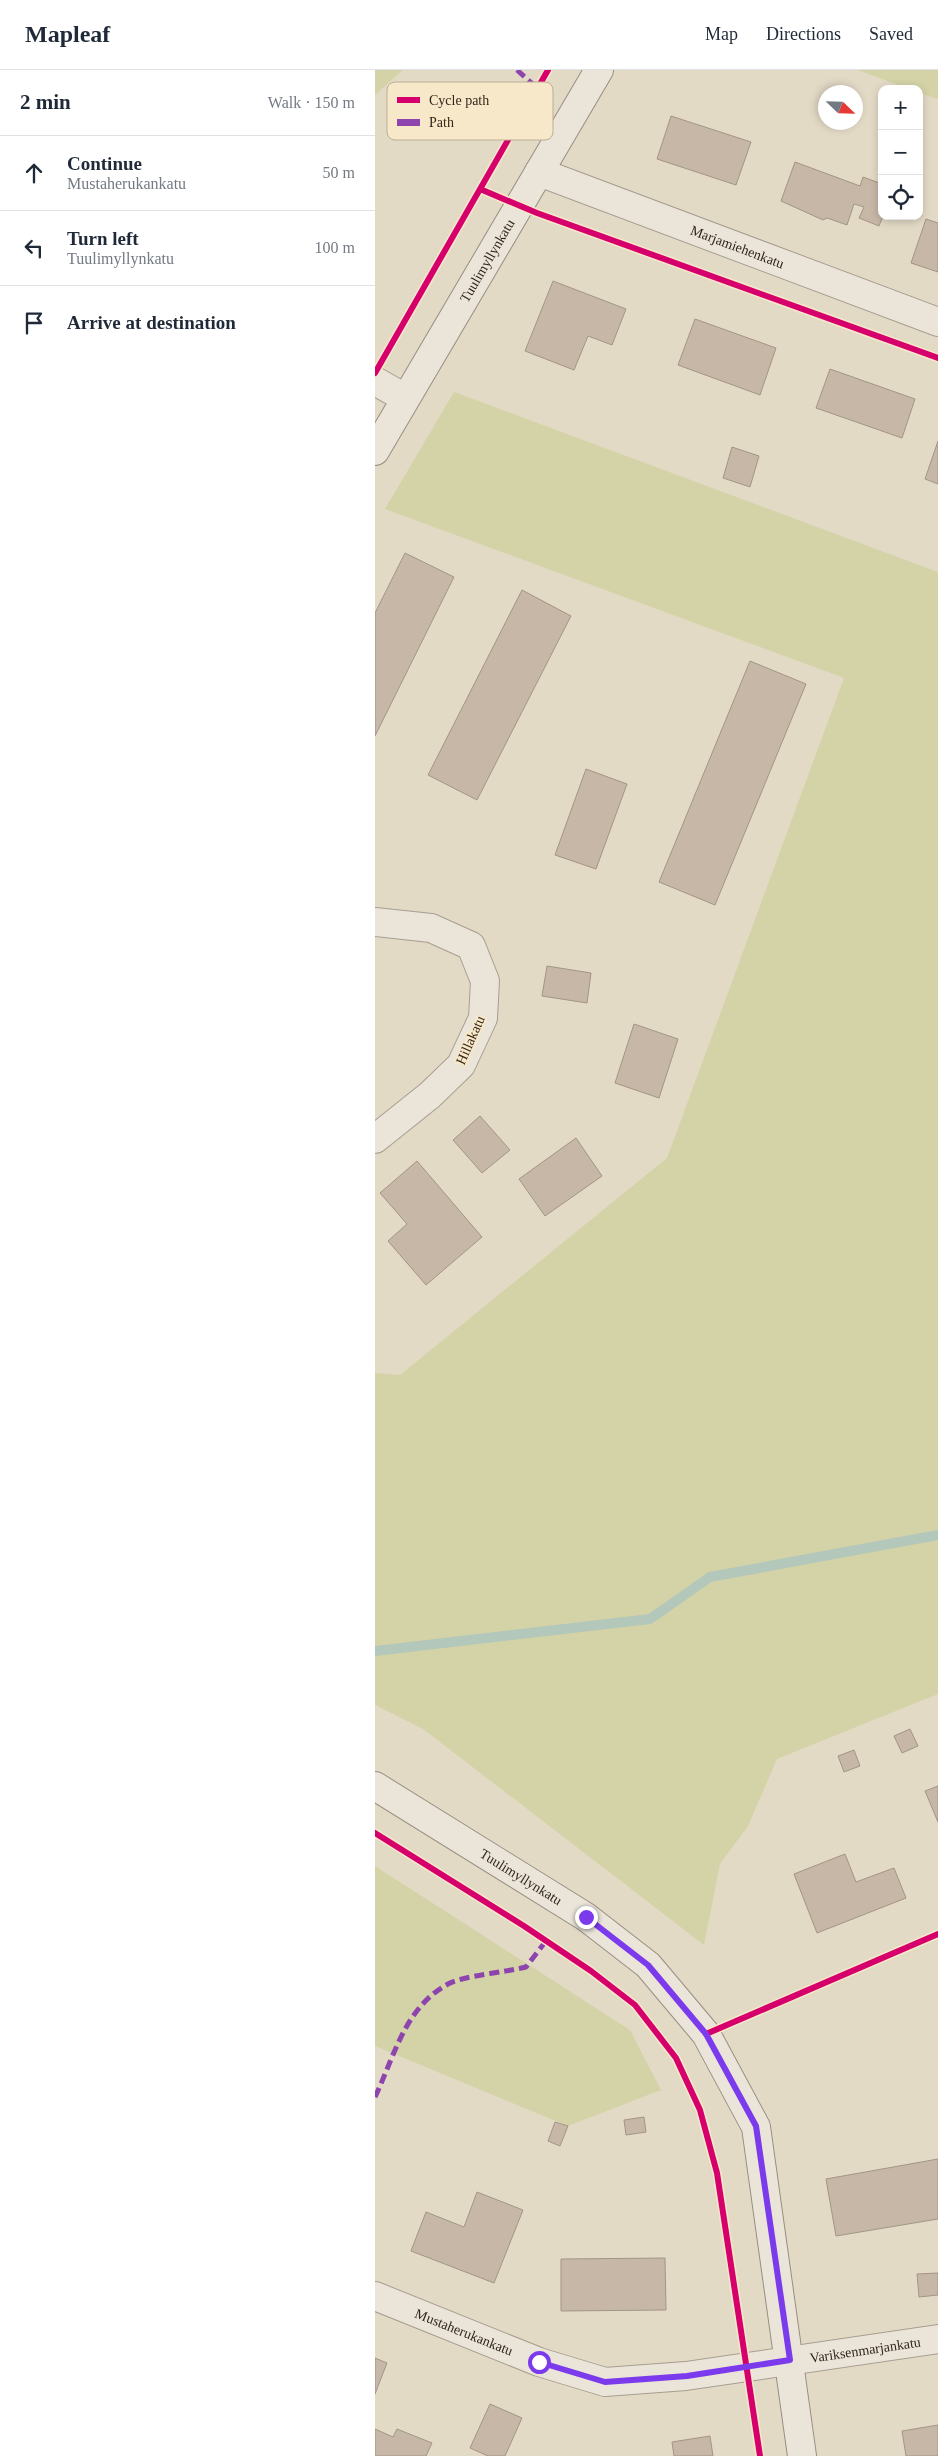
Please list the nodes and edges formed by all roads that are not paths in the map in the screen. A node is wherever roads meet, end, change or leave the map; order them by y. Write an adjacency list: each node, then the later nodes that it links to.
1 (599, 70): 2 (street, Tuulimyllynkatu)
2 (539, 172): 3 (street, Marjamiehenkatu); 5 (street, Tuulimyllynkatu)
3 (938, 322)
4 (375, 381): 5 (street)
5 (405, 398): 6 (street, Tuulimyllynkatu)
6 (375, 452)
7 (375, 922): 8 (street, Hillakatu)
8 (375, 1138)
9 (375, 1786): 12 (street, Tuulimyllynkatu)
10 (375, 2296): 12 (street, Mustaherukankatu)
11 (938, 2339): 12 (street, Variksenmarjankatu)
12 (790, 2360): 13 (street, Tuulimyllynkatu)
13 (802, 2456)

